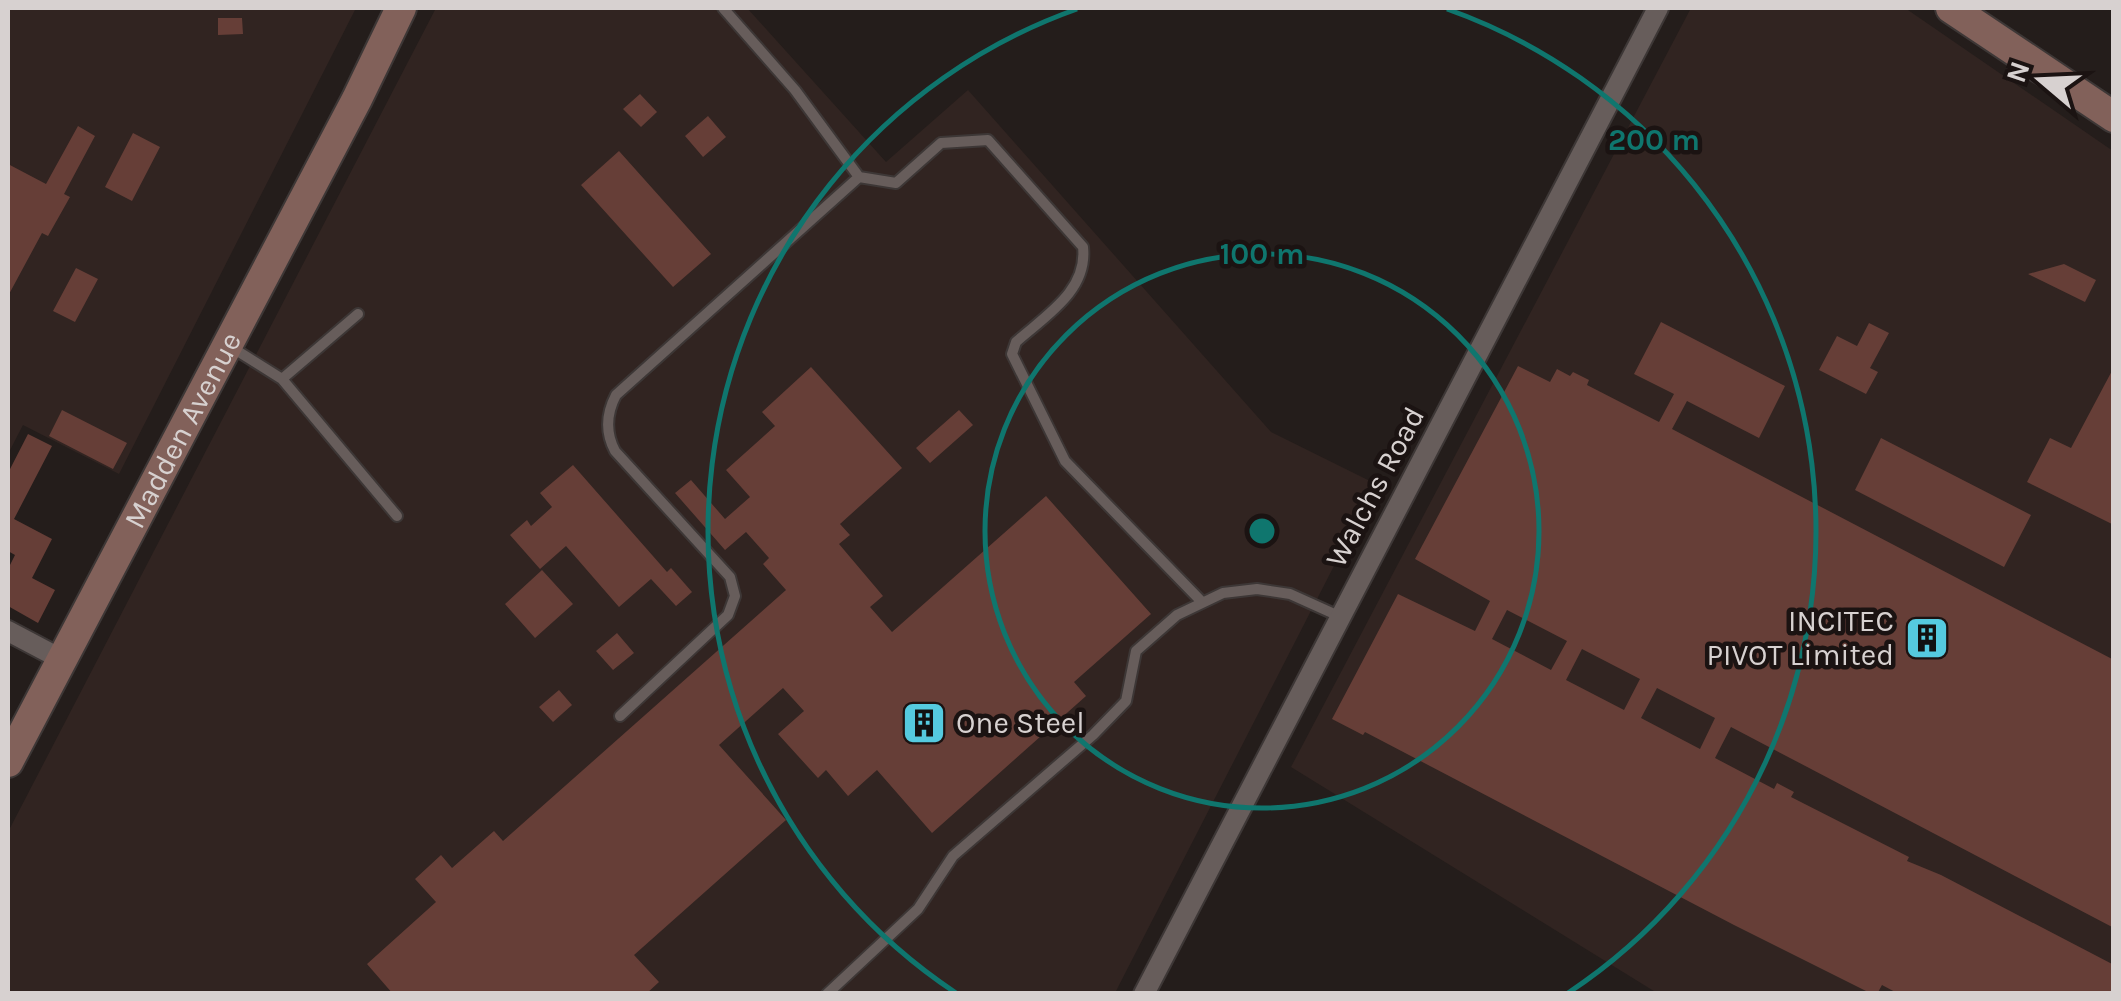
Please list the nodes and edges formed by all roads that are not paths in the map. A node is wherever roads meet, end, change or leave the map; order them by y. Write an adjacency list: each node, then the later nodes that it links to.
1 (401, 8): 8 (street, Madden Avenue)
2 (723, 8): 6 (lane)
3 (1658, 8): 12 (street, Walchs Road)
4 (1950, 8): 5 (street)
5 (2114, 117)
6 (859, 177): 11 (lane); 15 (lane)
7 (358, 314): 9 (lane)
8 (227, 345): 9 (lane); 14 (street, Madden Avenue)
9 (282, 379): 10 (lane)
10 (397, 516)
11 (1201, 601): 12 (lane); 17 (lane)
12 (1341, 617): 18 (street, Walchs Road)
13 (8, 631): 14 (street)
14 (61, 660): 16 (street, Madden Avenue)
15 (620, 716)
16 (8, 762)
17 (827, 994)
18 (1144, 994)

